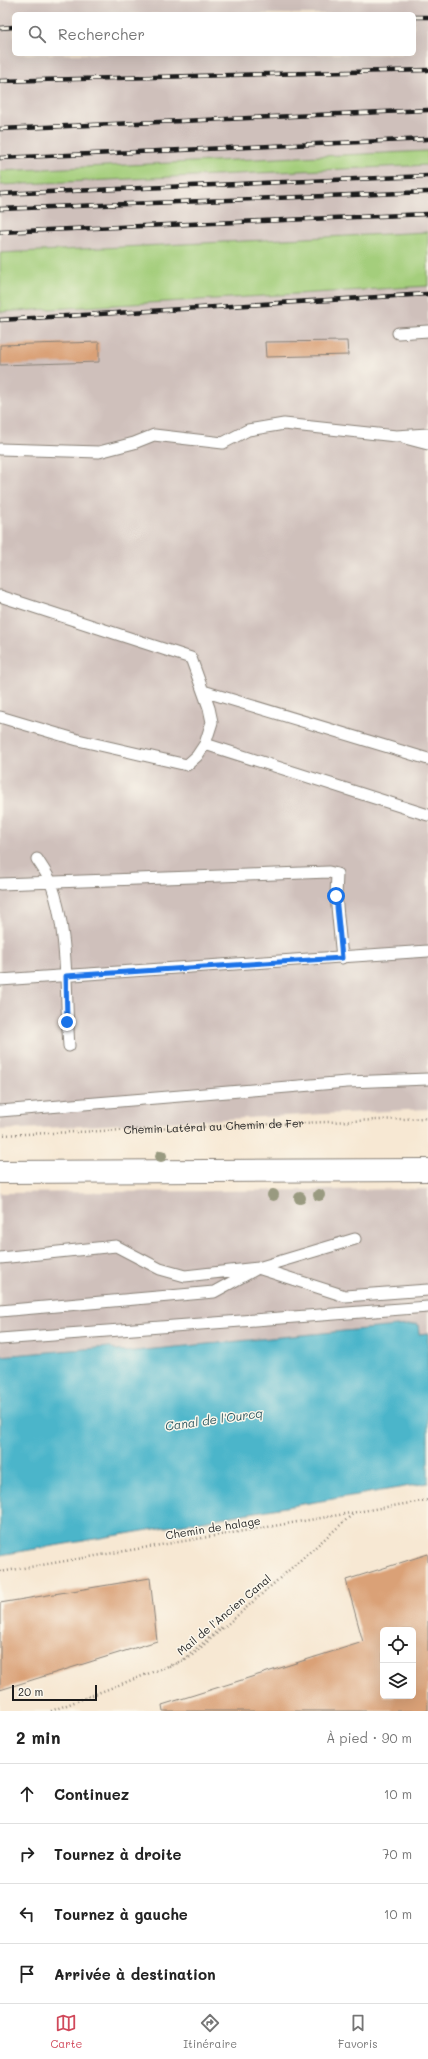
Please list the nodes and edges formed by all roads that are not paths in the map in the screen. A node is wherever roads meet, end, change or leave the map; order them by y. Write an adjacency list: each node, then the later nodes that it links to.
1 (428, 331): 2 (lane)
2 (398, 333)
3 (428, 434): 4 (lane)
4 (396, 436): 5 (lane); 6 (lane)
5 (428, 444)
6 (0, 449)
7 (0, 596): 8 (lane)
8 (204, 691): 10 (lane); 11 (lane)
9 (0, 717): 10 (lane)
10 (205, 744): 12 (lane)
11 (428, 759)
12 (428, 815)
13 (37, 859): 14 (lane)
14 (51, 882): 15 (lane); 17 (lane); 18 (lane)
15 (0, 884)
16 (428, 951): 17 (lane)
17 (342, 958): 18 (lane)
18 (66, 976): 19 (lane); 20 (lane)
19 (0, 980)
20 (69, 1046)
21 (428, 1079): 22 (lane)
22 (0, 1111)
23 (428, 1170): 24 (street)
24 (0, 1172)
25 (355, 1239): 27 (lane)
26 (0, 1258): 27 (lane)
27 (258, 1268): 28 (lane); 30 (lane)
28 (428, 1290)
29 (428, 1307): 31 (lane)
30 (0, 1311)
31 (0, 1339)

